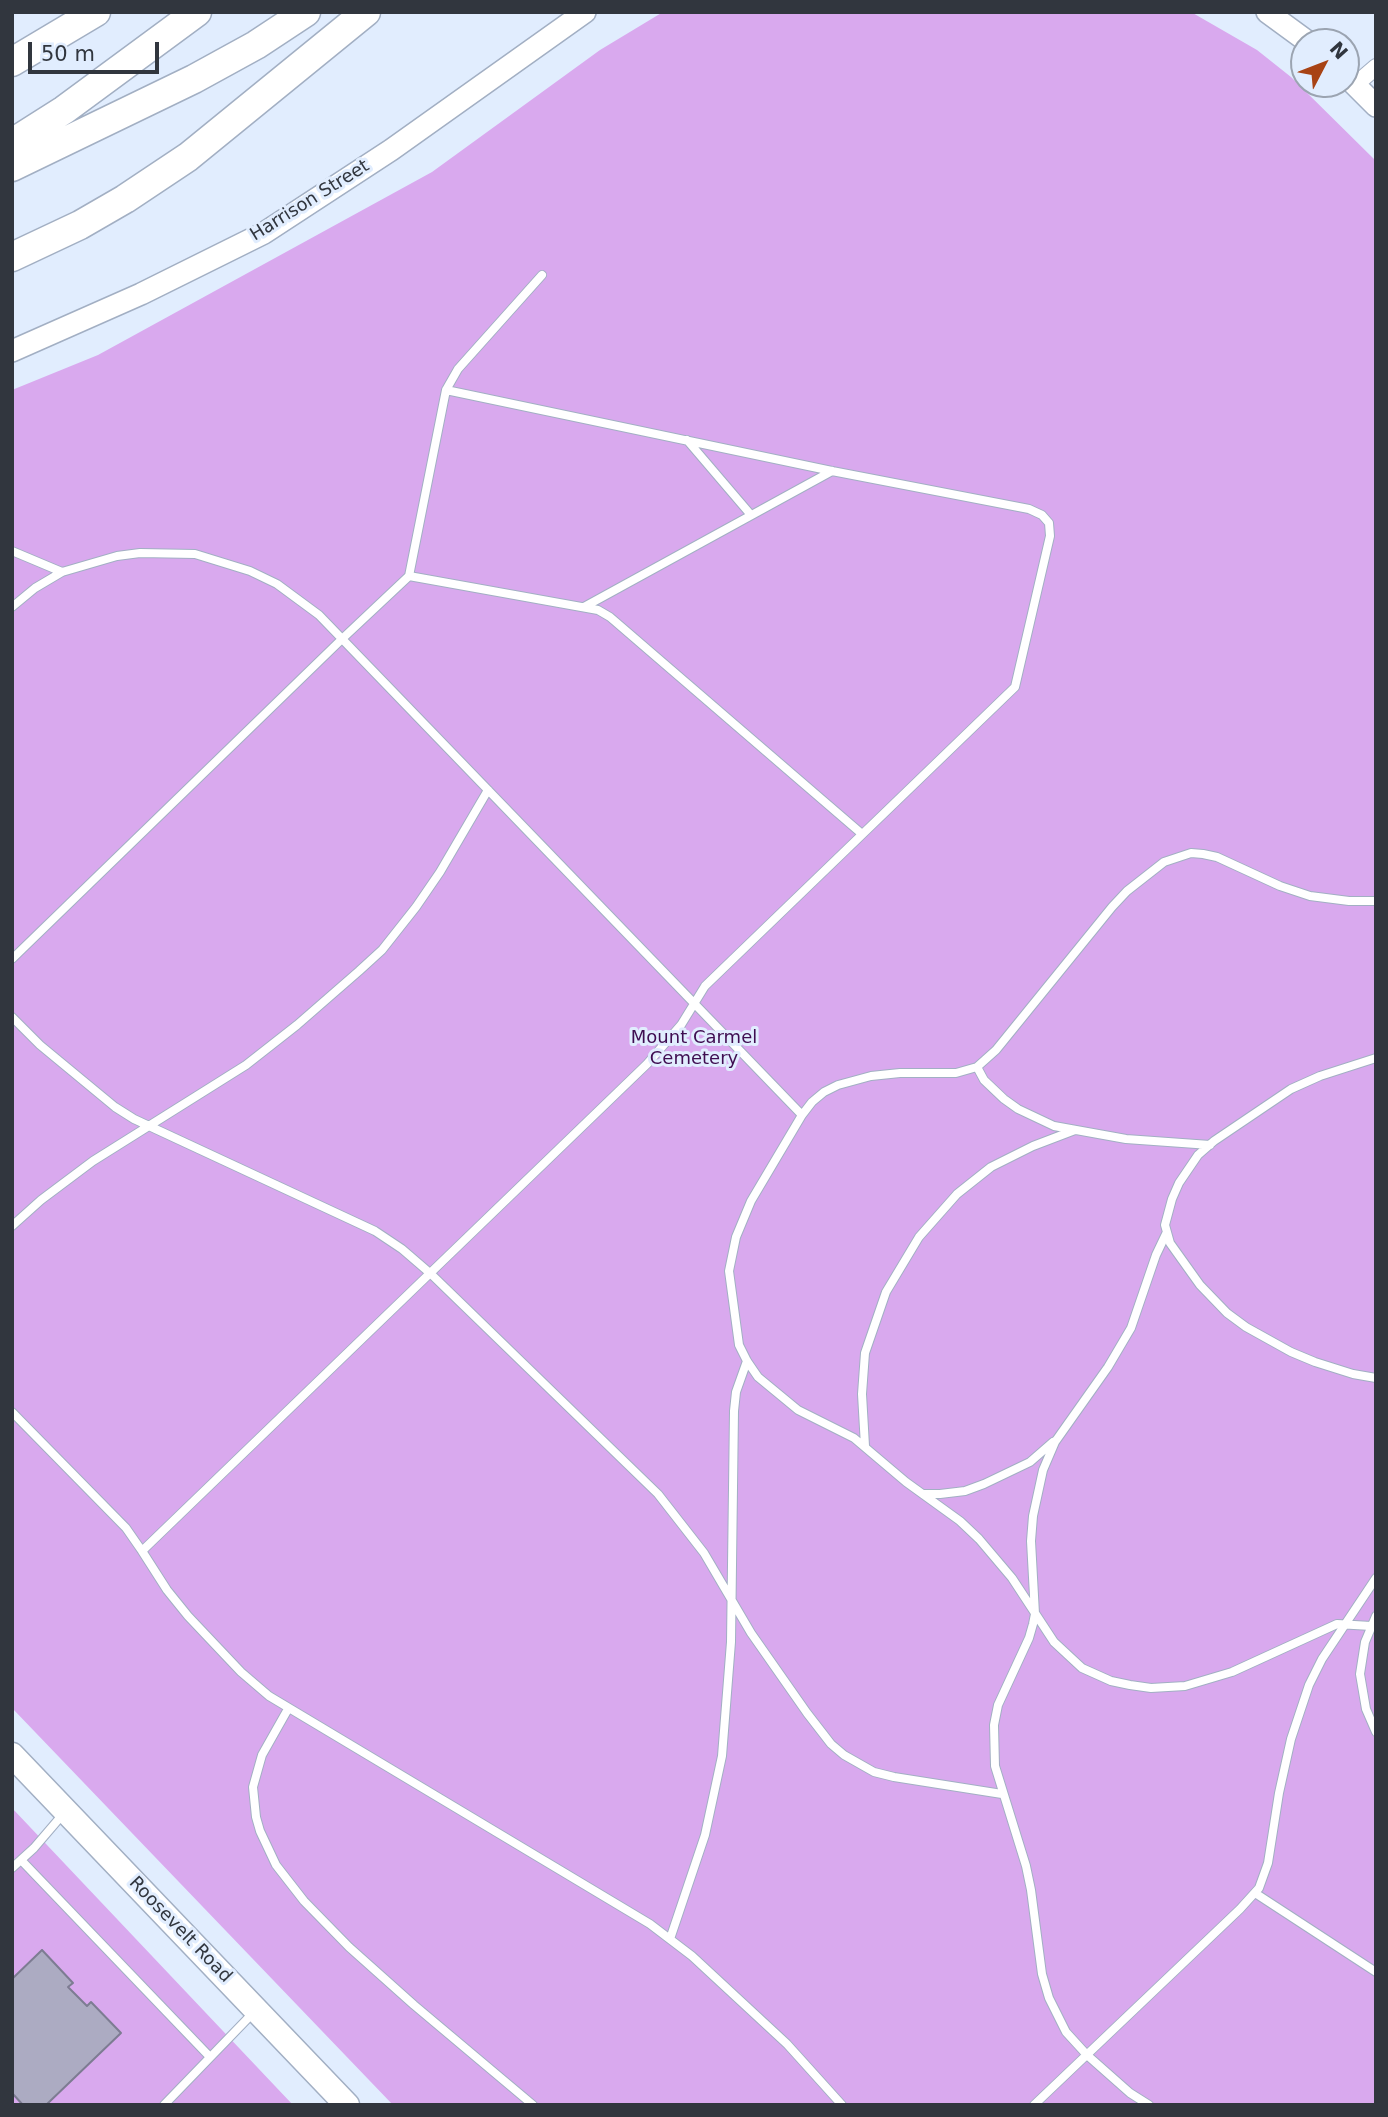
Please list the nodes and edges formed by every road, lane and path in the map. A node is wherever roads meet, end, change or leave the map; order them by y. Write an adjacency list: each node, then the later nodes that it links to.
1 (96, 12): 9 (highway)
2 (197, 12): 15 (highway)
3 (274, 12): 14 (highway)
4 (306, 12): 14 (highway)
5 (366, 12): 17 (highway)
6 (585, 12): 19 (main road, Harrison Street)
7 (1267, 12): 8 (main road)
8 (1290, 29)
9 (12, 62)
10 (1376, 67): 11 (street)
11 (1360, 76)
12 (1360, 90): 13 (main road)
13 (1376, 106)
14 (127, 112): 16 (highway)
15 (12, 144)
16 (12, 167)
17 (12, 257)
18 (541, 275): 20 (lane)
19 (12, 351)
20 (446, 390): 21 (lane); 26 (lane)
21 (687, 440): 22 (lane); 23 (lane)
22 (832, 471): 23 (lane); 31 (lane)
23 (751, 515): 28 (lane)
24 (12, 551): 25 (lane)
25 (62, 572): 27 (lane); 29 (lane)
26 (409, 576): 28 (lane); 29 (lane)
27 (12, 607)
28 (584, 607): 31 (lane)
29 (342, 639): 30 (lane); 33 (lane)
30 (488, 790): 34 (lane); 39 (lane)
31 (862, 834): 34 (lane)
32 (1376, 901): 37 (lane)
33 (12, 959)
34 (693, 1003): 38 (lane); 44 (lane)
35 (12, 1017): 39 (lane)
36 (1376, 1058): 41 (lane)
37 (977, 1068): 38 (lane); 40 (lane)
38 (802, 1115): 45 (lane)
39 (150, 1125): 42 (lane); 44 (lane)
40 (1075, 1130): 41 (lane); 49 (lane)
41 (1210, 1144): 43 (lane)
42 (12, 1226)
43 (1166, 1234): 46 (lane); 48 (lane)
44 (431, 1273): 51 (lane); 53 (lane)
45 (747, 1361): 49 (lane); 53 (lane)
46 (1376, 1378)
47 (12, 1412): 51 (lane)
48 (1055, 1441): 50 (lane); 54 (lane)
49 (865, 1446): 50 (lane)
50 (923, 1494): 54 (lane)
51 (142, 1550): 58 (lane)
52 (1376, 1578): 56 (lane)
53 (730, 1597): 61 (lane); 66 (lane)
54 (1035, 1614): 56 (lane); 61 (lane)
55 (1376, 1616): 57 (lane)
56 (1346, 1623): 57 (lane); 65 (lane)
57 (1371, 1626): 59 (lane)
58 (288, 1709): 66 (lane); 73 (lane)
59 (1376, 1732)
60 (12, 1755): 62 (main road, Roosevelt Road)
61 (1002, 1794): 69 (lane)
62 (66, 1811): 63 (lane); 68 (main road, Roosevelt Road)
63 (22, 1861): 64 (lane); 70 (lane)
64 (12, 1868)
65 (1255, 1893): 67 (lane); 69 (lane)
66 (670, 1939): 74 (lane)
67 (1376, 1972)
68 (256, 2010): 70 (lane); 72 (main road, Roosevelt Road)
69 (1087, 2055): 75 (lane); 76 (lane)
70 (210, 2057): 71 (lane)
71 (164, 2105)
72 (347, 2105)
73 (533, 2105)
74 (842, 2105)
75 (1034, 2105)
76 (1149, 2105)

